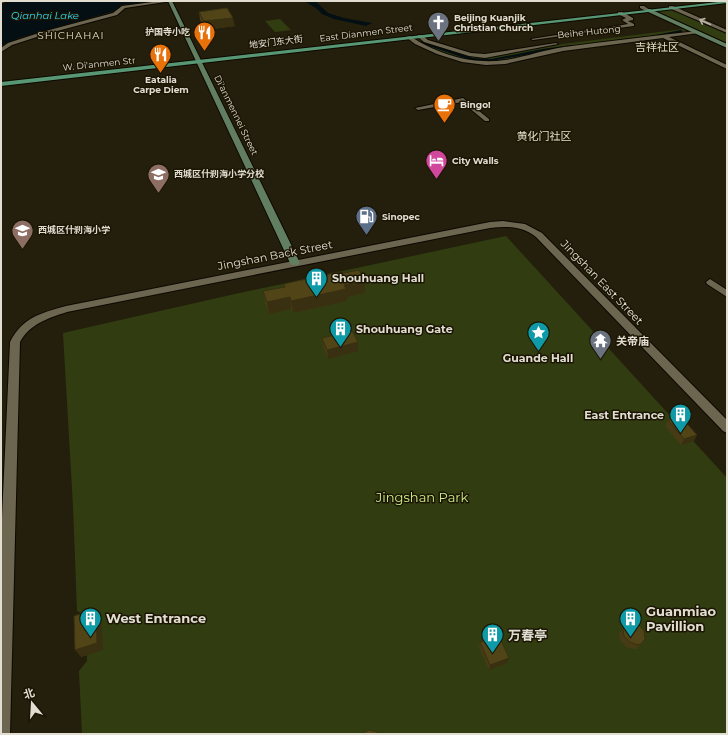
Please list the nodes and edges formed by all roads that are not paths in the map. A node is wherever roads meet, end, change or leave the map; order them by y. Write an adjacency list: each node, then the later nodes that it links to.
1 (8, 1): 5 (street)
2 (124, 1): 7 (street)
3 (170, 1): 7 (street); 26 (main road, Di'anmennei Street)
4 (699, 1): 8 (main road)
5 (1, 2)
6 (727, 2): 9 (main road, East Dianmen Street)
7 (124, 7): 24 (street)
8 (642, 7): 10 (street); 26 (main road, 地安门东大街)
9 (671, 7): 10 (main road, East Dianmen Street); 16 (street, one-way to 9)
10 (648, 10): 11 (main road, East Dianmen Street); 12 (main road)
11 (620, 13): 13 (street); 17 (main road, East Dianmen Street)
12 (688, 28): 15 (main road); 20 (street, Beihe Hutong)
13 (605, 29)
14 (595, 30): 22 (street)
15 (697, 32): 19 (street); 23 (main road)
16 (727, 32)
17 (420, 36): 18 (main road, East Dianmen Street); 25 (street, Beihe Hutong)
18 (408, 37): 26 (main road, East Dianmen Street); 27 (street)
19 (665, 37): 21 (street); 28 (street)
20 (600, 40): 21 (street); 22 (street, Beihe Hutong)
21 (608, 44): 27 (street)
22 (542, 45): 25 (street, Beihe Hutong)
23 (727, 46)
24 (1, 50)
25 (494, 55): 27 (street)
26 (198, 60): 29 (main road); 30 (main road, W. Di'anmen Str); 34 (main road, Di'anmennei Street)
27 (503, 62)
28 (727, 67)
29 (1, 81)
30 (1, 84)
31 (418, 108): 32 (street)
32 (487, 120)
33 (525, 226): 34 (street, Jingshan Back Street); 37 (street, Jingshan East Street)
34 (295, 263): 38 (street, Jingshan Back Street)
35 (710, 282): 36 (street)
36 (727, 294)
37 (727, 428)
38 (1, 734)

